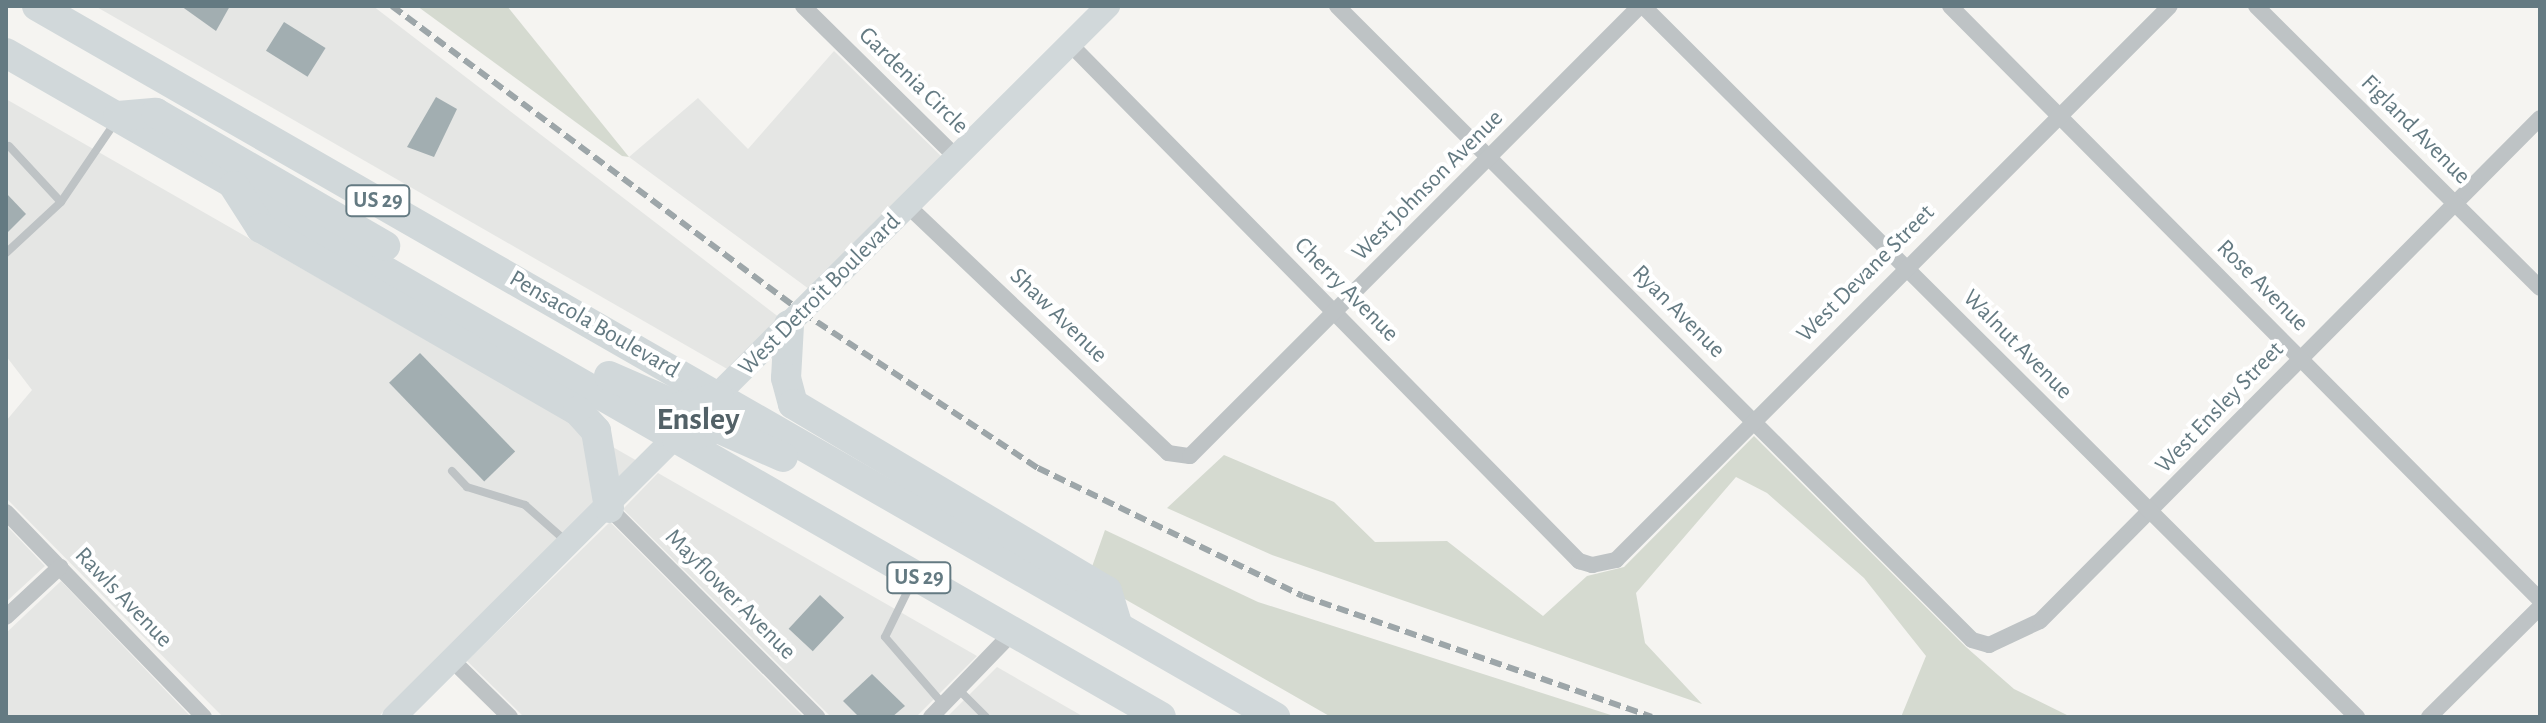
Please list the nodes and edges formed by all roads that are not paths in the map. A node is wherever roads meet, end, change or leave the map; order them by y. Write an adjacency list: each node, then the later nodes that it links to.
1 (37, 6): 27 (highway, Pensacola Boulevard / US 29)
2 (803, 6): 15 (street, Gardenia Circle)
3 (1108, 6): 9 (street, West Detroit Boulevard)
4 (1337, 6): 16 (street, Ryan Avenue)
5 (1642, 6): 16 (street, West Johnson Avenue); 22 (street, Walnut Avenue)
6 (1950, 6): 11 (street, Rose Avenue)
7 (2170, 6): 11 (street, West Devane Street)
8 (2256, 6): 19 (street, Figland Avenue)
9 (1070, 44): 15 (street, West Detroit Boulevard); 24 (street, Cherry Avenue)
10 (6, 53): 12 (highway, US 29)
11 (2058, 115): 22 (street, West Devane Street); 26 (street, Rose Avenue)
12 (118, 116): 17 (highway, US 29); 18 (lane); 27 (highway)
13 (2540, 118): 19 (street, West Ensley Street)
14 (9, 146): 18 (lane)
15 (956, 157): 20 (street, West Detroit Boulevard)
16 (1489, 158): 24 (street, West Johnson Avenue); 28 (street, Ryan Avenue)
17 (230, 181): 29 (highway, US 29); 32 (highway)
18 (61, 202): 21 (lane)
19 (2454, 203): 23 (street, Figland Avenue); 26 (street, West Ensley Street)
20 (908, 206): 25 (street, West Detroit Boulevard); 30 (street, Shaw Avenue)
21 (6, 253)
22 (1906, 268): 28 (street, West Devane Street); 34 (street, Walnut Avenue)
23 (2540, 288)
24 (1336, 314): 30 (street, West Johnson Avenue); 36 (street, Cherry Avenue)
25 (789, 325): 27 (street, West Detroit Boulevard); 43 (highway)
26 (2301, 359): 34 (street, West Ensley Street); 40 (street, Rose Avenue)
27 (719, 397): 29 (street, West Detroit Boulevard); 39 (highway, Pensacola Boulevard / US 29)
28 (1754, 422): 36 (street, West Devane Street); 45 (street, Ryan Avenue)
29 (677, 439): 32 (street, West Detroit Boulevard); 38 (highway, US 29); 39 (highway)
30 (1178, 457)
31 (452, 471): 35 (lane)
32 (609, 508): 35 (street, West Detroit Boulevard); 52 (street, Mayflower Avenue)
33 (6, 512): 37 (street, Rawls Avenue)
34 (2151, 512): 45 (street, West Ensley Street); 56 (street, Walnut Avenue)
35 (570, 545): 46 (street, West Detroit Boulevard)
36 (1592, 565)
37 (60, 567): 42 (street); 49 (street, Rawls Avenue)
38 (915, 576): 44 (highway, US 29); 48 (lane)
39 (1048, 586): 43 (highway, Pensacola Boulevard / US 29)
40 (2540, 600)
41 (2540, 607): 57 (street)
42 (6, 617)
43 (1118, 626): 55 (highway, Pensacola Boulevard / US 29)
44 (1013, 632): 47 (street); 54 (highway, US 29)
45 (1989, 645)
46 (452, 660): 50 (street, West Detroit Boulevard); 51 (street)
47 (959, 690): 48 (street); 53 (lane)
48 (938, 711)
49 (204, 717)
50 (394, 717)
51 (510, 717)
52 (817, 717)
53 (986, 717)
54 (1161, 717)
55 (1275, 717)
56 (2357, 717)
57 (2429, 717)

